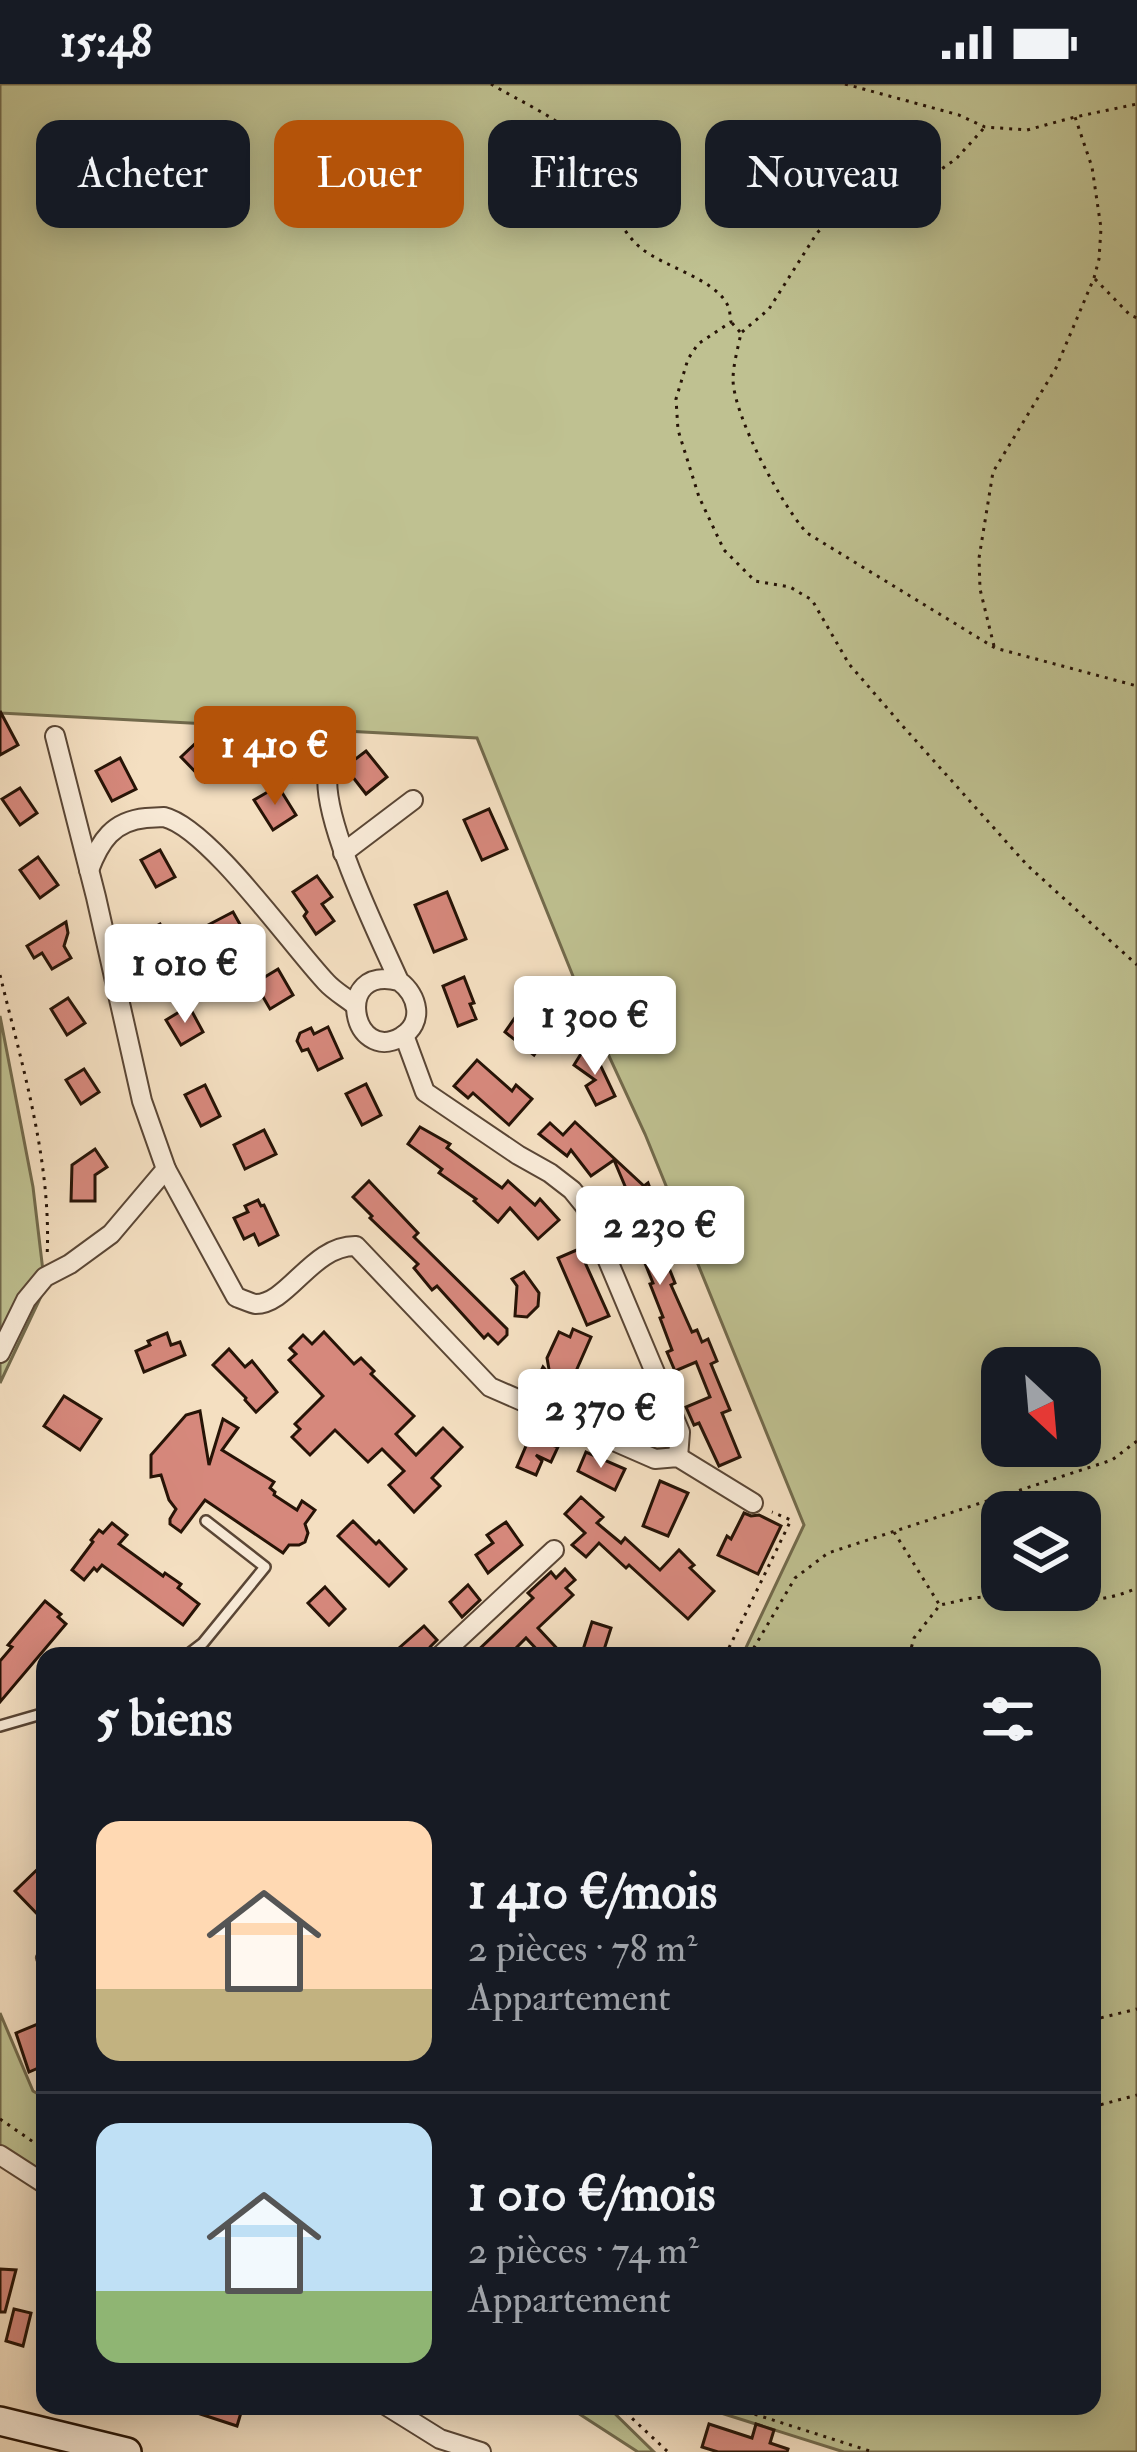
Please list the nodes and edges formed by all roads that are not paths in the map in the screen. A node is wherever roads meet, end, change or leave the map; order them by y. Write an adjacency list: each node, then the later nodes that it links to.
1 (56, 736): 5 (street)
2 (337, 755): 4 (street)
3 (413, 800): 4 (street)
4 (344, 853): 6 (street)
5 (89, 870): 7 (street); 9 (street)
6 (398, 981): 7 (street); 8 (street)
7 (355, 1005): 8 (street)
8 (404, 1035): 11 (street)
9 (166, 1169): 10 (street); 11 (street)
10 (0, 1354)
11 (678, 1457): 12 (street)
12 (753, 1503)
13 (206, 1520): 15 (lane)
14 (554, 1550): 16 (street)
15 (197, 1647)
16 (450, 1647)
17 (36, 1716): 18 (lane)
18 (0, 1726)
19 (0, 2155): 20 (street)
20 (36, 2178)
21 (401, 2415): 24 (street)
22 (0, 2421): 23 (main road)
23 (127, 2452)
24 (481, 2452)

